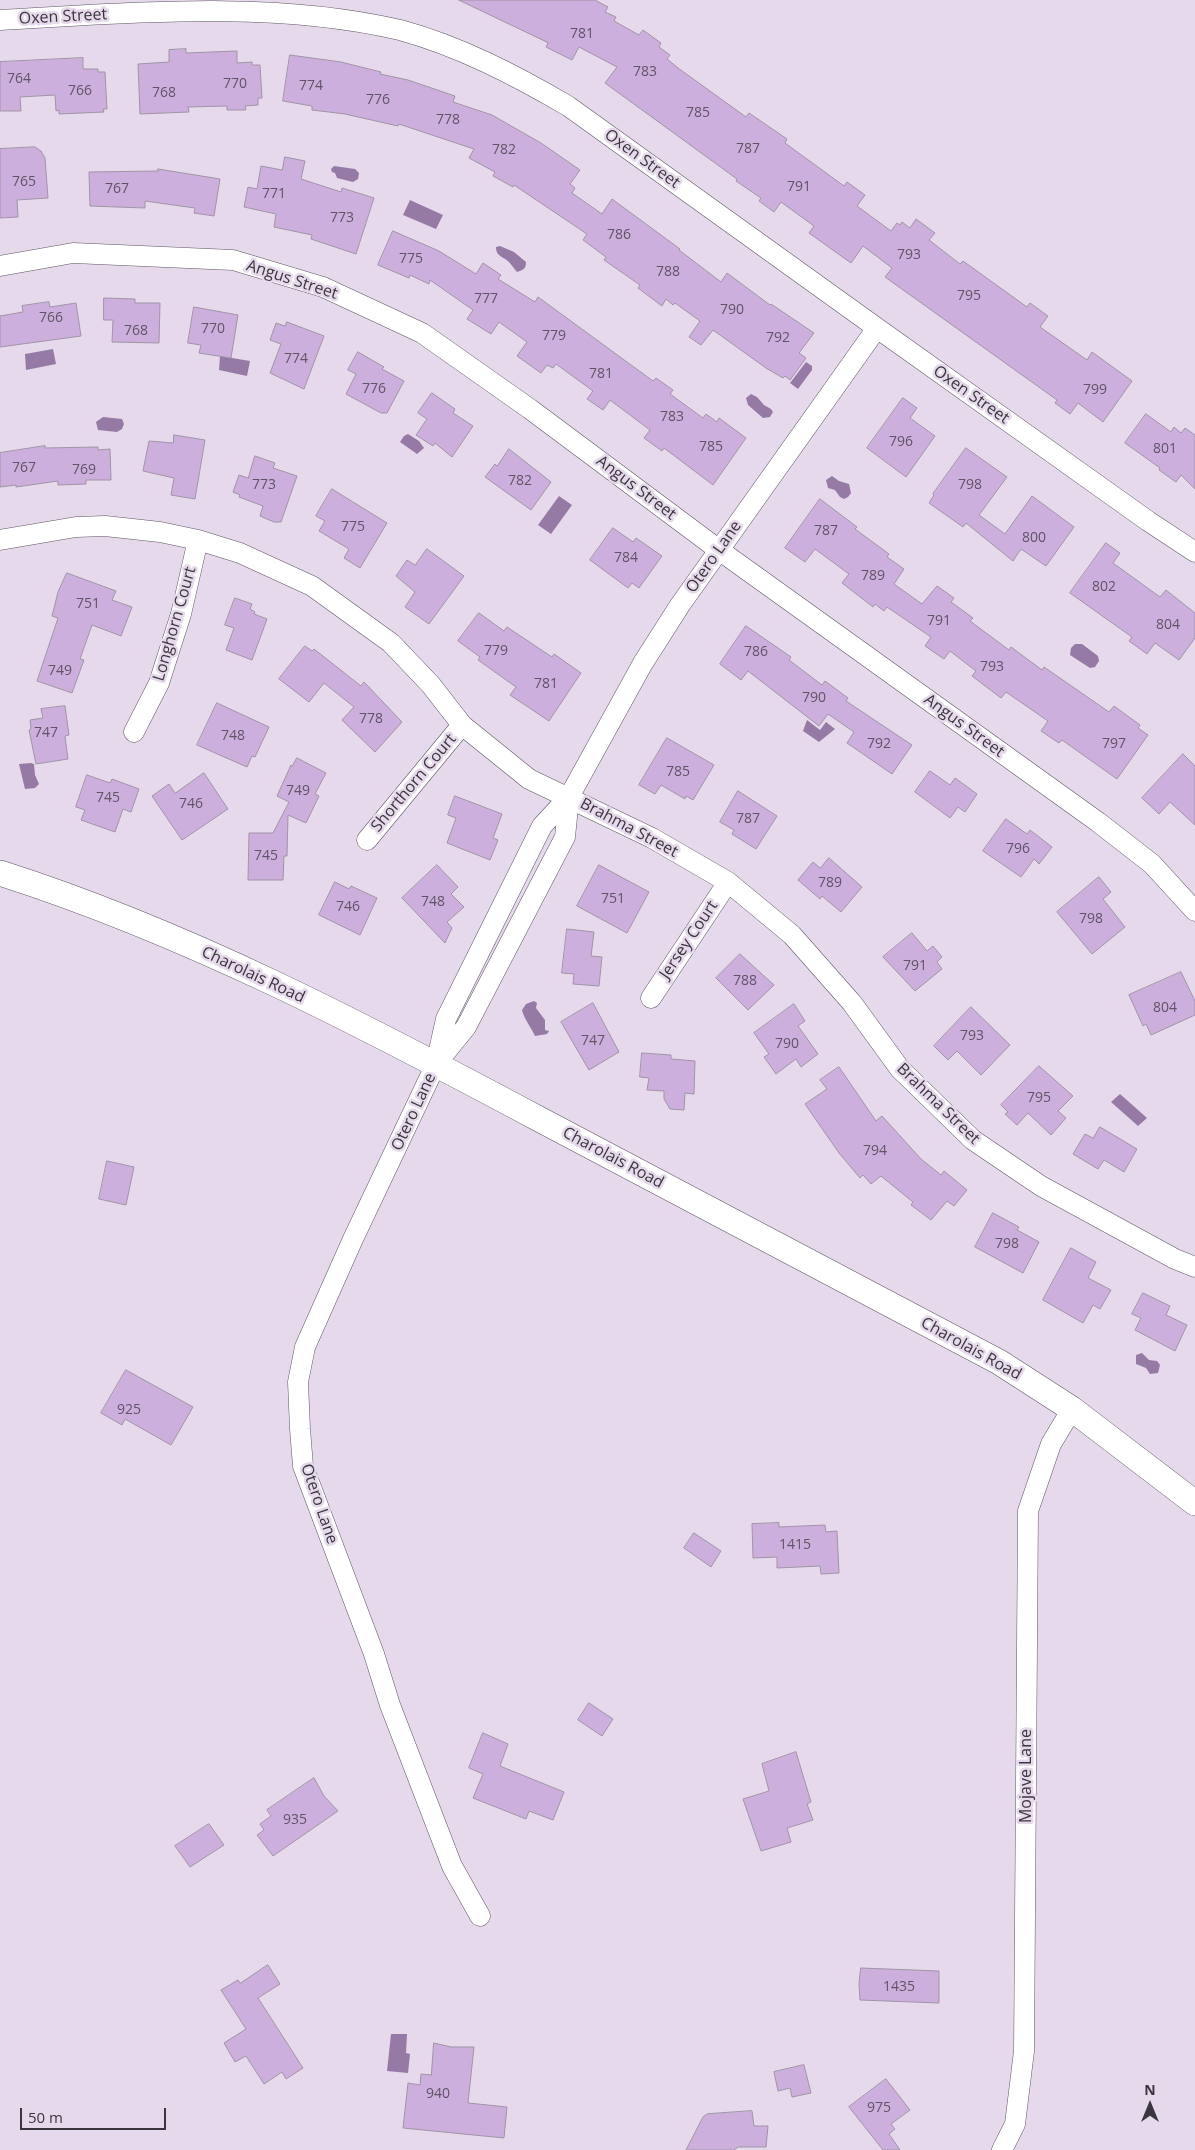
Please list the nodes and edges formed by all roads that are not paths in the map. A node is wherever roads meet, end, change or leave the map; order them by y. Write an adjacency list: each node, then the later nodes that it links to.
1 (0, 20): 3 (street, Oxen Street)
2 (0, 266): 6 (street, Angus Street)
3 (877, 328): 6 (street, Otero Lane); 7 (street, Oxen Street)
4 (0, 540): 5 (street, Brahma Street)
5 (198, 540): 8 (street, Brahma Street); 9 (street, Longhorn Court)
6 (719, 550): 10 (street, Otero Lane); 14 (street, Angus Street)
7 (1195, 552)
8 (462, 725): 10 (street, Brahma Street); 11 (street, Shorthorn Court)
9 (134, 732)
10 (570, 797): 13 (street, Brahma Street); 16 (street, Otero Lane)
11 (367, 840)
12 (0, 873): 16 (street, Charolais Road)
13 (728, 882): 15 (street, Jersey Court); 17 (street, Brahma Street)
14 (1195, 911)
15 (651, 998)
16 (436, 1064): 18 (street, Charolais Road); 20 (street, Otero Lane)
17 (1195, 1267)
18 (1072, 1409): 19 (street, Charolais Road); 21 (street, Mojave Lane)
19 (1195, 1503)
20 (480, 1916)
21 (1002, 2150)

